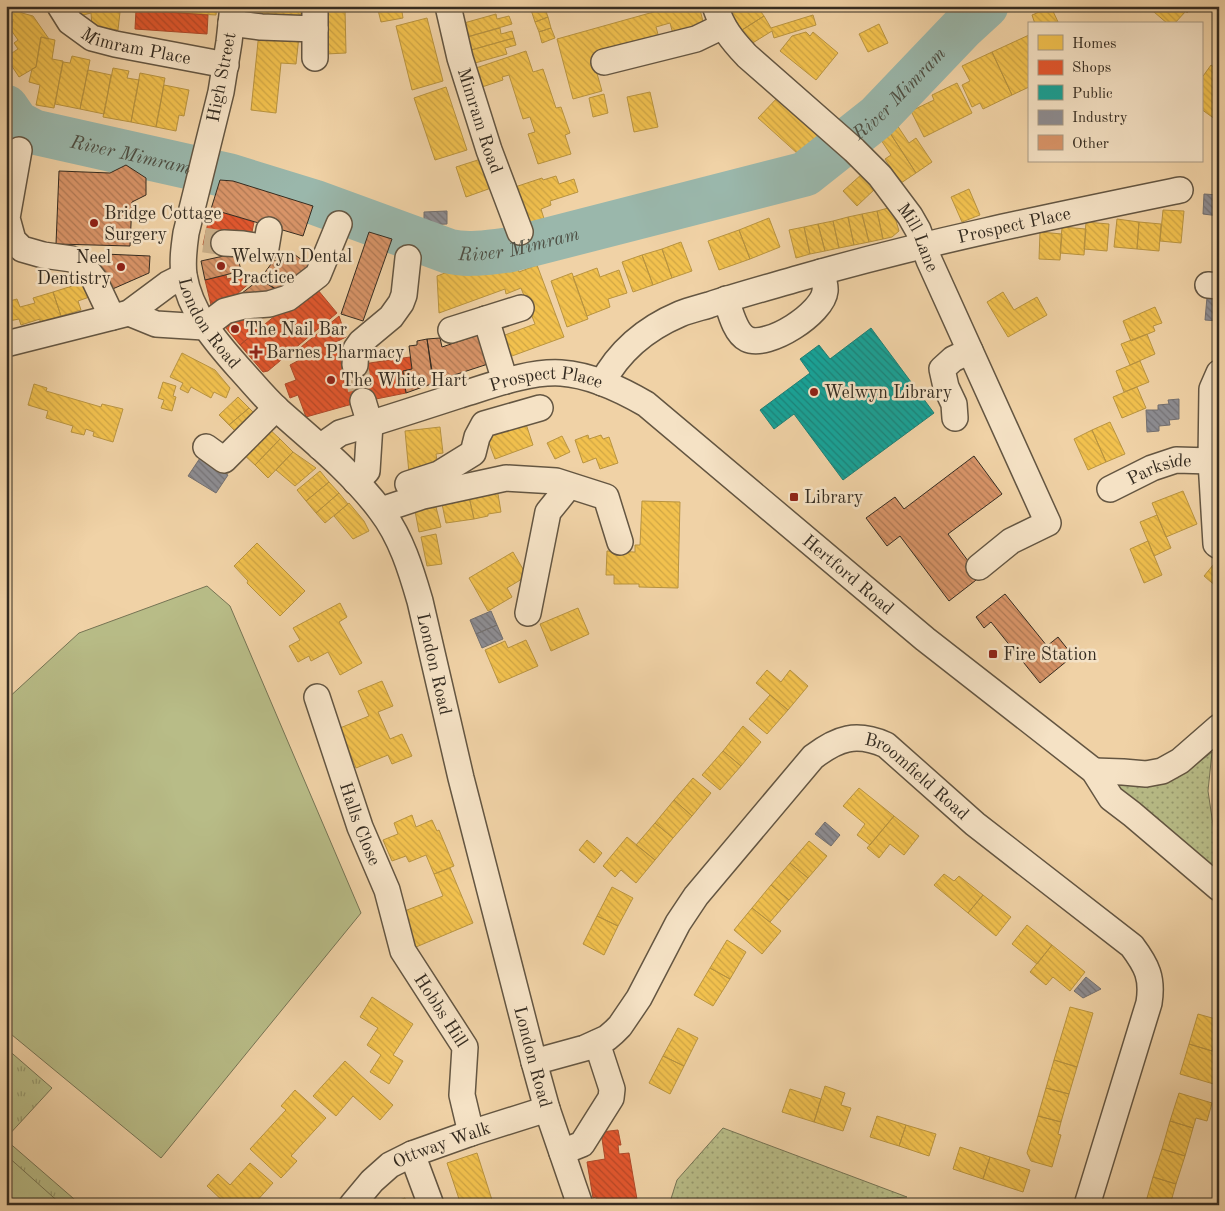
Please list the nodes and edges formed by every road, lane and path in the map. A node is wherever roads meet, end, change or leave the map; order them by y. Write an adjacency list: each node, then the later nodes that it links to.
1 (60, 6): 8 (street, Mimram Place)
2 (448, 6): 14 (street, Mimram Road)
3 (232, 15): 5 (street); 8 (street, High Street)
4 (719, 16): 7 (street); 16 (street, Mill Lane)
5 (315, 18): 6 (street)
6 (315, 58)
7 (604, 62)
8 (226, 66): 11 (street, High Street)
9 (19, 150): 22 (street)
10 (1180, 190): 16 (street, Prospect Place)
11 (196, 191): 15 (street, London Road)
12 (339, 224): 24 (street)
13 (269, 230): 15 (street)
14 (520, 232)
15 (205, 240): 19 (street, London Road)
16 (924, 245): 18 (street, Prospect Place); 27 (street, Mill Lane)
17 (408, 258): 28 (street)
18 (822, 272): 20 (street, Prospect Place); 20 (street)
19 (184, 276): 22 (street); 24 (street, London Road)
20 (726, 299): 31 (street, Prospect Place)
21 (521, 308): 23 (street)
22 (120, 315): 24 (street); 26 (street)
23 (486, 319): 25 (street); 30 (street)
24 (204, 326): 32 (street, London Road)
25 (451, 330)
26 (6, 344)
27 (970, 351): 35 (street); 44 (street, Mill Lane)
28 (355, 365)
29 (1219, 373): 38 (street, Parkside)
30 (505, 381): 31 (street, Prospect Place); 34 (street, Prospect Place)
31 (602, 383): 48 (street, Hertford Road)
32 (276, 408): 36 (street); 37 (street, London Road)
33 (540, 408): 41 (street)
34 (367, 413): 37 (street, Prospect Place); 41 (street)
35 (955, 418)
36 (206, 447)
37 (320, 447): 41 (street, London Road)
38 (1211, 461): 40 (street, Parkside); 43 (street)
39 (569, 486): 41 (street); 42 (street); 45 (street)
40 (1110, 489)
41 (369, 496): 52 (street, London Road)
42 (620, 542)
43 (1219, 546)
44 (979, 567)
45 (528, 613)
46 (317, 696): 50 (street, Halls Close)
47 (1219, 727): 48 (street)
48 (1094, 771): 49 (street, Hertford Road)
49 (1219, 888)
50 (403, 951): 54 (street, Hobbs Hill)
51 (597, 1043): 52 (street, Broomfield Road); 55 (street); 60 (street, Broomfield Road)
52 (534, 1062): 53 (street, London Road)
53 (547, 1109): 54 (street, Ottway Walk); 55 (street, London Road)
54 (472, 1133): 56 (street, Ottway Walk)
55 (562, 1152): 59 (street, London Road)
56 (412, 1154): 57 (street, Ottway Walk); 58 (street)
57 (352, 1205)
58 (431, 1205)
59 (580, 1205)
60 (1087, 1205)

